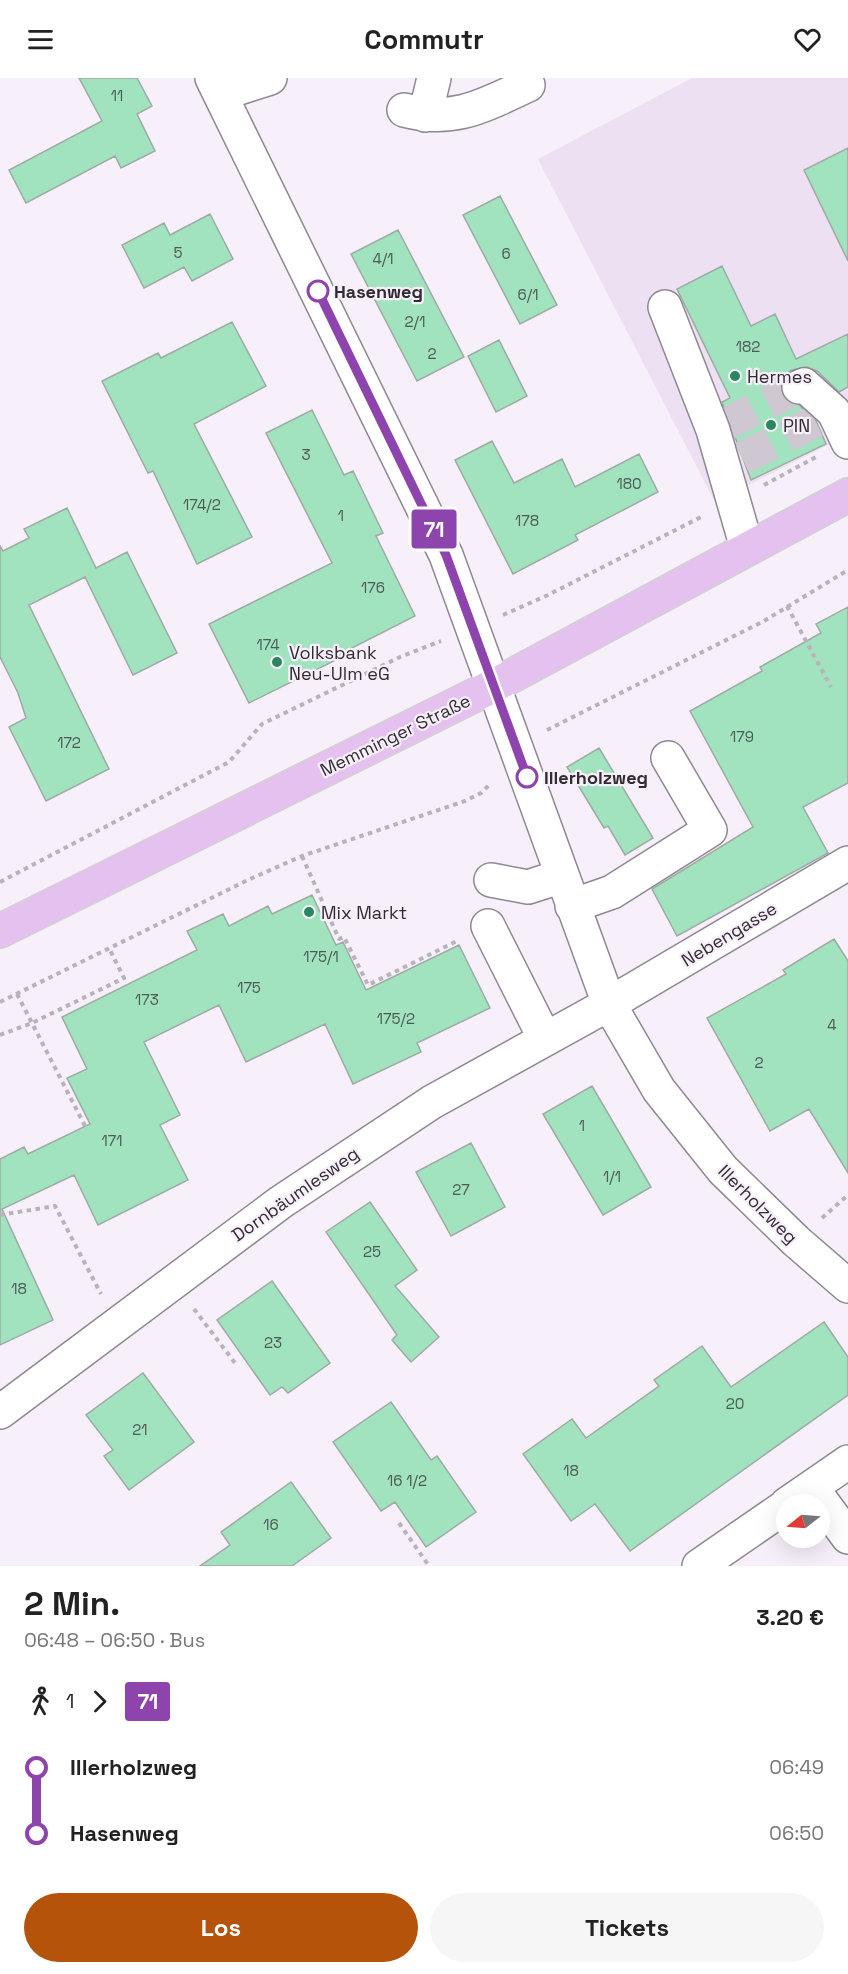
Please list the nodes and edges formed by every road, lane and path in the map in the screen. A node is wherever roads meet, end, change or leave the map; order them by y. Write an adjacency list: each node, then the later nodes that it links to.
1 (270, 78): 3 (street)
2 (434, 78): 4 (street)
3 (216, 86): 13 (street)
4 (528, 86)
5 (665, 307): 9 (street)
6 (799, 387): 7 (street)
7 (848, 442): 9 (path)
8 (848, 495): 10 (main road, Memminger Straße)
9 (735, 500): 10 (street); 13 (path)
10 (747, 548): 14 (main road, Memminger Straße)
11 (848, 570): 12 (path)
12 (787, 606): 15 (path); 16 (path)
13 (474, 627): 14 (street); 21 (path)
14 (495, 685): 16 (street, Illerholzweg); 23 (main road, Memminger Straße)
15 (831, 687)
16 (520, 755): 18 (path); 22 (street, Illerholzweg)
17 (668, 758): 22 (street)
18 (302, 856): 24 (path); 25 (path)
19 (848, 863): 28 (street, Nebengasse)
20 (491, 880): 22 (street)
21 (0, 882)
22 (567, 891): 28 (street, Illerholzweg)
23 (0, 931)
24 (478, 931): 31 (street)
25 (109, 948): 26 (path); 29 (path)
26 (17, 994): 27 (path); 29 (path)
27 (0, 1002)
28 (609, 1004): 31 (street, Dornbäumlesweg); 35 (street, Illerholzweg)
29 (32, 1023): 30 (path); 32 (path)
30 (0, 1035)
31 (545, 1040): 34 (street, Dornbäumlesweg)
32 (85, 1126)
33 (0, 1215): 36 (path)
34 (173, 1281): 36 (street, Dornbäumlesweg); 37 (path)
35 (848, 1286)
36 (117, 1323): 38 (street, Dornbäumlesweg)
37 (235, 1364)
38 (0, 1412)
39 (848, 1462): 40 (street)
40 (802, 1494)
41 (776, 1512): 46 (street)
42 (399, 1523): 45 (path)
43 (830, 1524): 44 (street)
44 (848, 1537)
45 (429, 1566)
46 (699, 1566)

